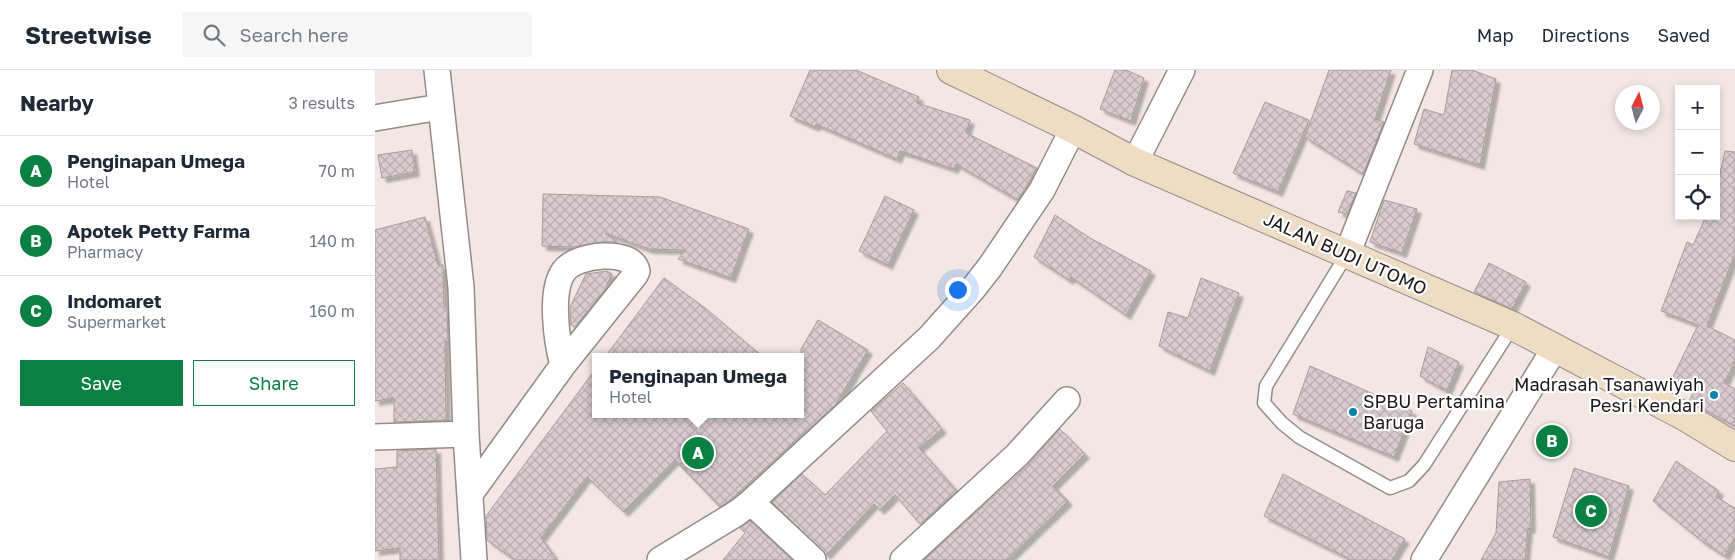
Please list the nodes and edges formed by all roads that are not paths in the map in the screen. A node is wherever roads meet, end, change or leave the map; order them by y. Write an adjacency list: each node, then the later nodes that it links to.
1 (437, 70): 5 (street)
2 (1182, 70): 8 (street)
3 (1420, 70): 9 (street)
4 (956, 71): 7 (main road, JALAN BUDI UTOMO)
5 (440, 107): 6 (street); 14 (street)
6 (375, 118)
7 (1073, 129): 8 (main road, JALAN BUDI UTOMO); 18 (street)
8 (1135, 162): 9 (main road, JALAN BUDI UTOMO)
9 (1347, 254): 10 (main road, JALAN BUDI UTOMO); 10 (lane)
10 (1513, 326): 11 (main road, JALAN BUDI UTOMO)
11 (1555, 348): 16 (main road, JALAN BUDI UTOMO); 23 (street)
12 (563, 366): 17 (street)
13 (1067, 400): 22 (street)
14 (466, 434): 15 (street); 17 (street)
15 (375, 437)
16 (1735, 447)
17 (470, 494): 19 (street)
18 (751, 502): 20 (street); 21 (street)
19 (474, 560)
20 (660, 560)
21 (813, 560)
22 (903, 560)
23 (1424, 560)

